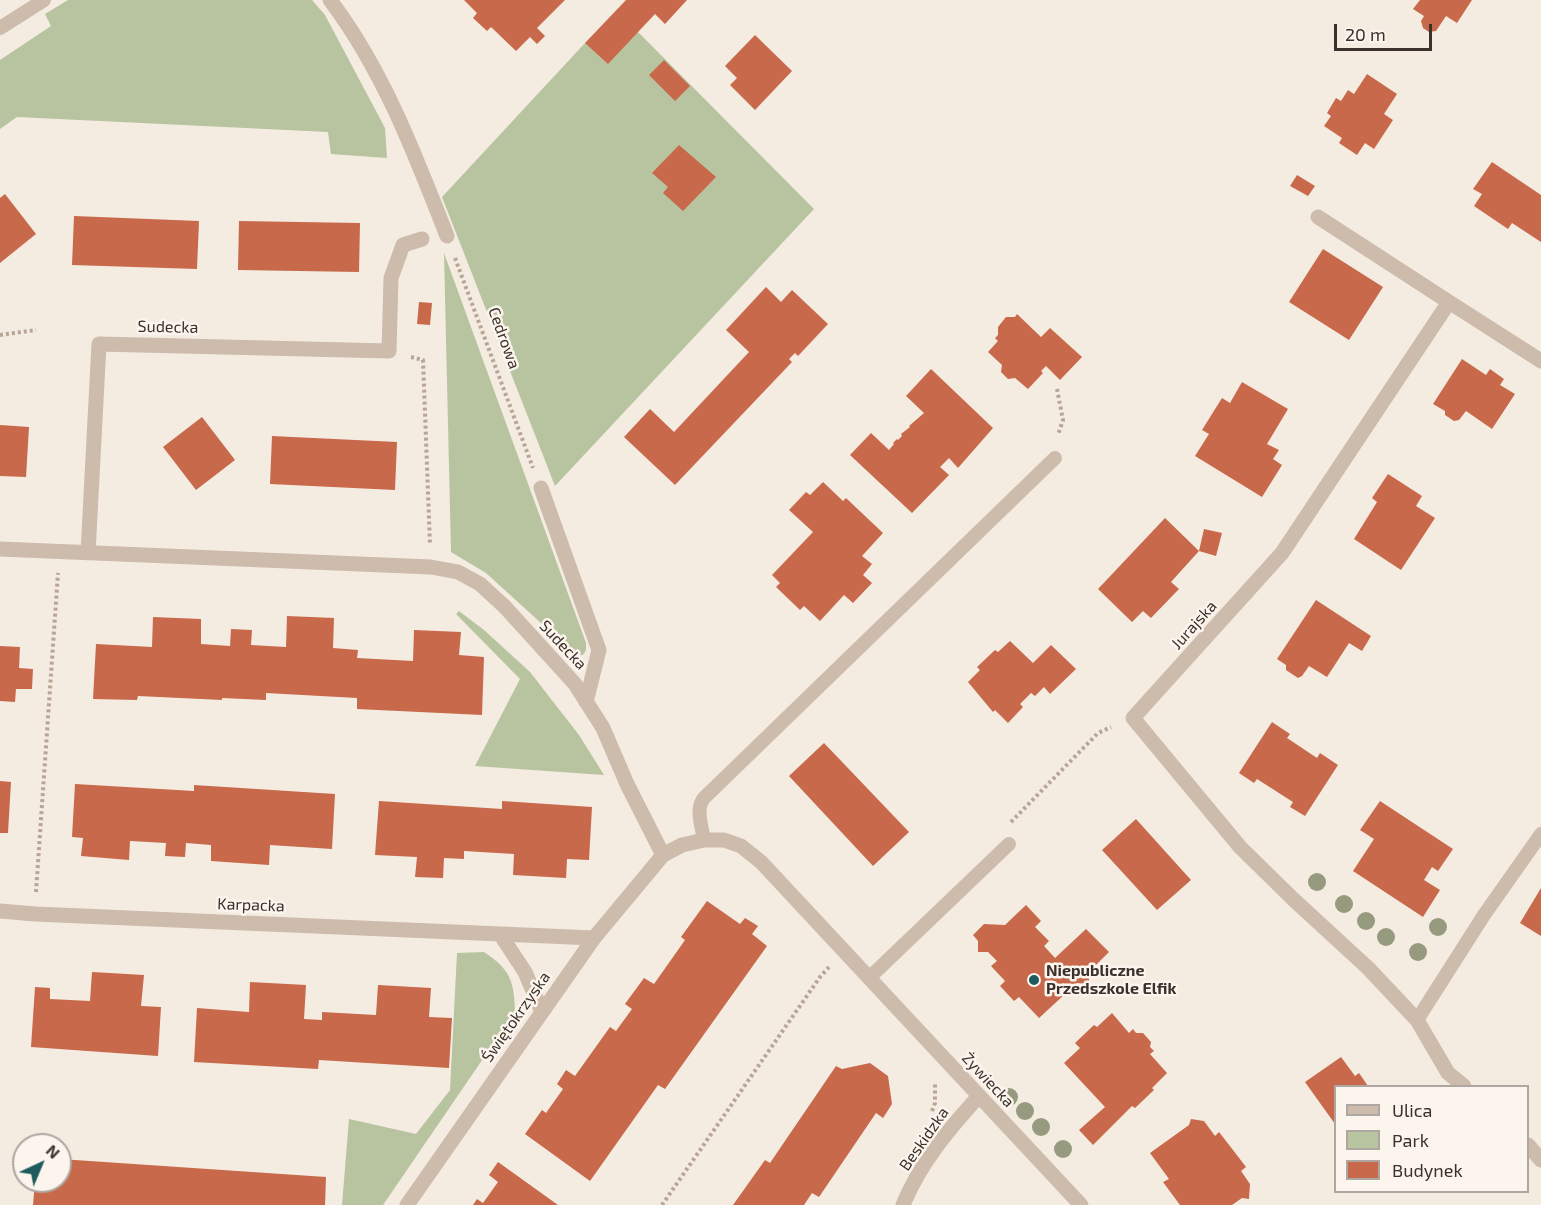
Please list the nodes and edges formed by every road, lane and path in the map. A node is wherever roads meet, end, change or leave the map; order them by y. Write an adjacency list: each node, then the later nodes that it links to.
1 (44, 0): 3 (lane)
2 (330, 0): 5 (street)
3 (0, 28)
4 (1318, 217): 7 (street)
5 (447, 236): 13 (path, Cedrowa)
6 (422, 239): 10 (street)
7 (1449, 302): 11 (street); 19 (street, Jurajska)
8 (36, 330): 9 (path)
9 (0, 335)
10 (389, 351): 16 (street, Sudecka); 17 (path)
11 (1541, 361)
12 (1055, 458): 21 (lane)
13 (541, 488): 18 (street)
14 (0, 549): 15 (street, Sudecka)
15 (59, 552): 16 (street, Sudecka); 25 (path)
16 (88, 553): 17 (street, Sudecka)
17 (431, 567): 18 (street, Sudecka)
18 (586, 702): 23 (street, Sudecka)
19 (1133, 718): 22 (path); 33 (street)
20 (1541, 834): 33 (lane)
21 (704, 840): 23 (street); 31 (street)
22 (1009, 844): 31 (lane)
23 (663, 855): 27 (street, Świętokrzyska)
24 (0, 911): 25 (street, Karpacka)
25 (35, 914): 26 (street, Karpacka)
26 (500, 934): 27 (street, Karpacka); 32 (street)
27 (594, 938): 32 (street, Świętokrzyska)
28 (822, 958): 29 (path)
29 (830, 966): 30 (path); 41 (path)
30 (838, 974)
31 (869, 978): 36 (street, Żywiecka)
32 (542, 1011): 40 (street, Świętokrzyska)
33 (1417, 1020): 35 (street)
34 (932, 1073): 37 (path)
35 (1463, 1085)
36 (979, 1096): 42 (street, Beskidzka); 43 (street, Żywiecka)
37 (930, 1115)
38 (1529, 1147): 39 (street)
39 (1541, 1160)
40 (407, 1205)
41 (662, 1205)
42 (903, 1205)
43 (1081, 1205)

